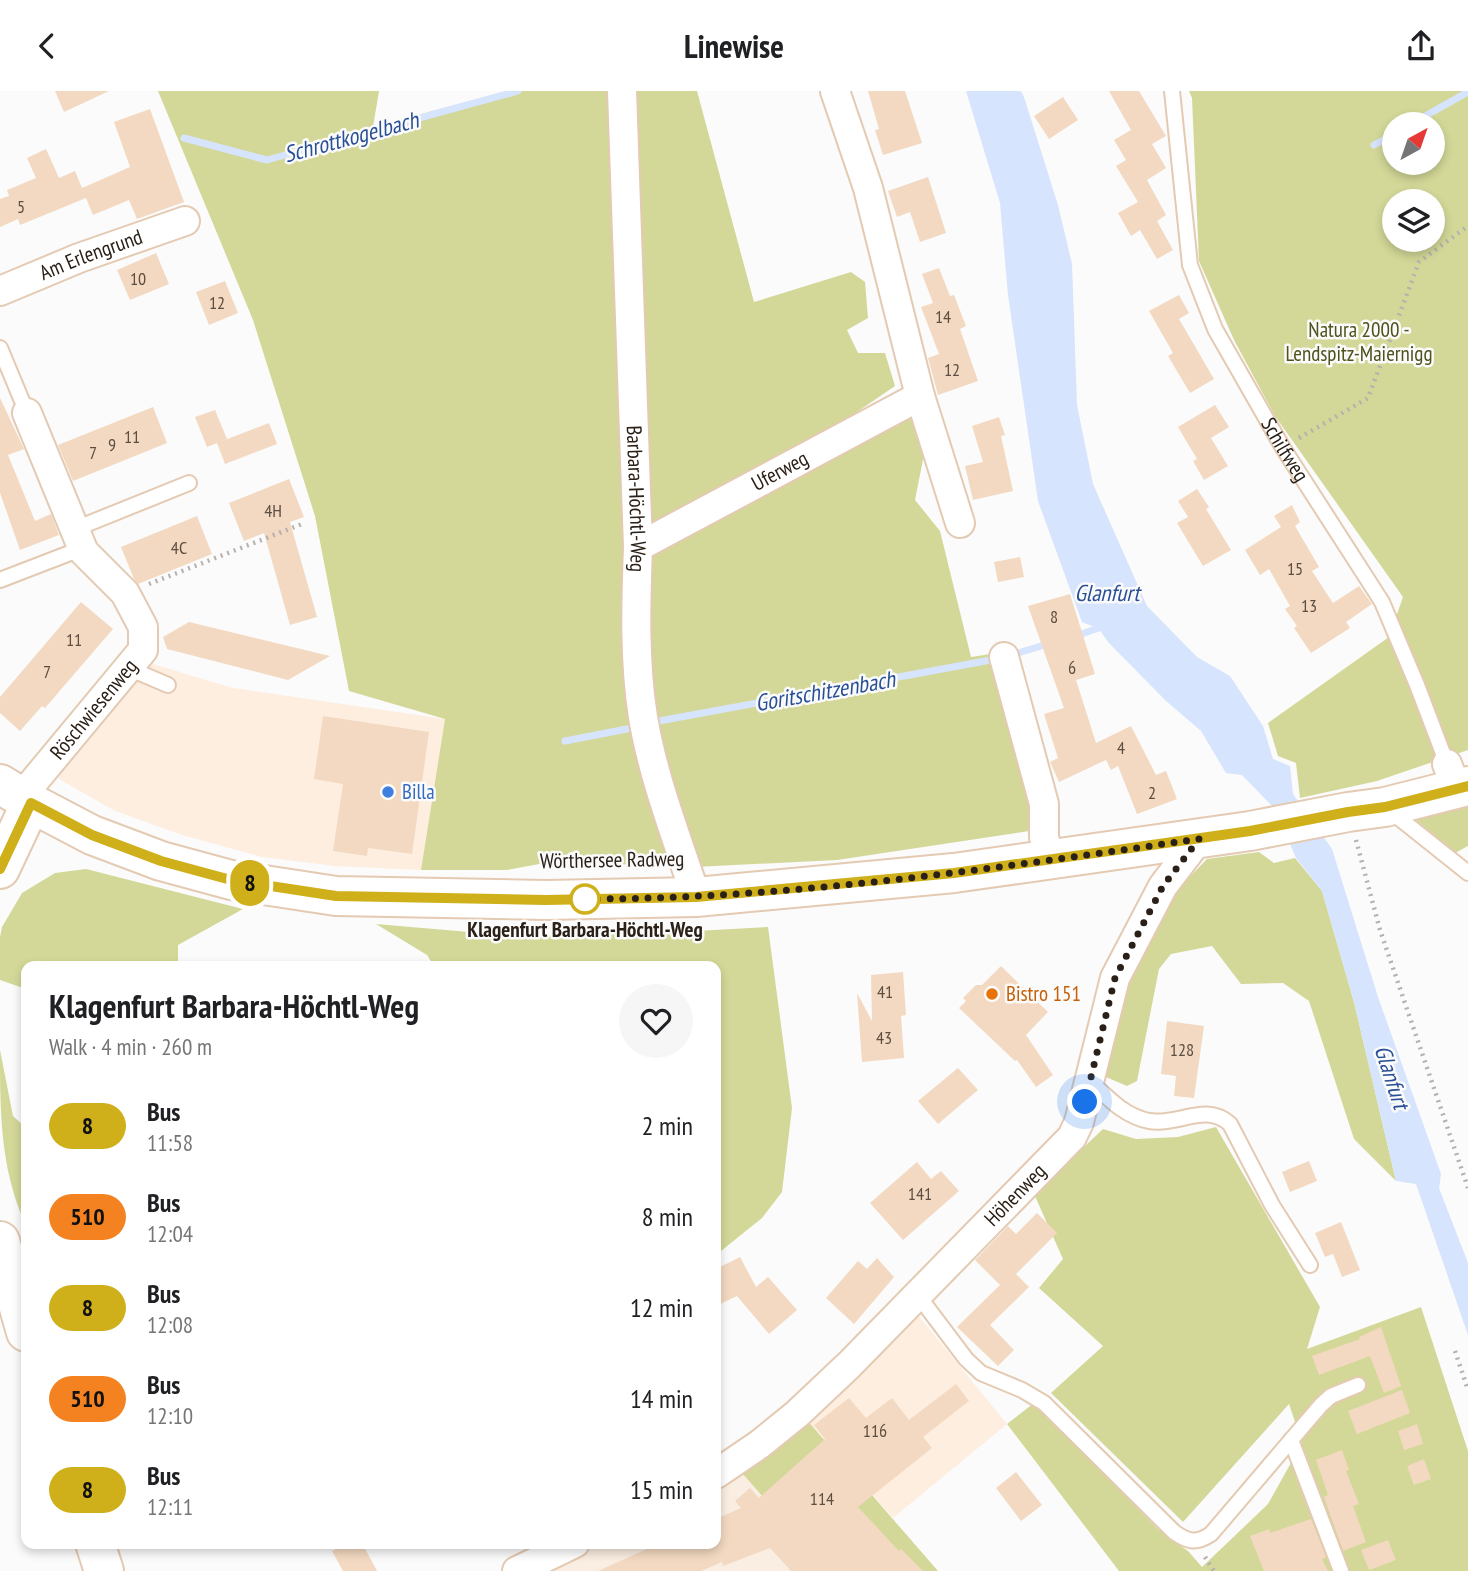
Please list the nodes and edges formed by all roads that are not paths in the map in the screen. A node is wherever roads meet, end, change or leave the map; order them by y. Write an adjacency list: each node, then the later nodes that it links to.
1 (622, 91): 12 (street, Barbara-Höchtl-Weg)
2 (835, 91): 7 (street)
3 (1172, 91): 17 (lane, Schilfweg)
4 (185, 221): 5 (street, Am Erlengrund)
5 (0, 291)
6 (0, 348): 8 (lane)
7 (920, 396): 10 (street); 12 (street, Uferweg)
8 (27, 413): 11 (street)
9 (189, 483): 11 (lane)
10 (960, 523)
11 (79, 540): 13 (lane); 15 (street, Röschwiesenweg)
12 (638, 547): 24 (street, Barbara-Höchtl-Weg)
13 (0, 580)
14 (1004, 657): 21 (street)
15 (128, 668): 16 (lane); 18 (street, Röschwiesenweg)
16 (167, 685)
17 (1457, 780): 19 (main road)
18 (17, 795): 22 (main road); 24 (main road)
19 (1385, 807): 20 (main road); 23 (lane)
20 (1199, 839): 21 (main road); 25 (street, Höhenweg)
21 (1050, 860): 24 (main road)
22 (0, 869)
23 (1468, 873)
24 (696, 897)
25 (1090, 1081): 27 (lane); 28 (street, Höhenweg)
26 (0, 1241): 29 (main road)
27 (1310, 1265)
28 (917, 1294): 31 (lane); 32 (street, Höhenweg)
29 (21, 1314)
30 (1358, 1385): 31 (lane)
31 (1291, 1440): 37 (lane)
32 (721, 1471)
33 (97, 1549): 35 (main road)
34 (563, 1549): 36 (street)
35 (104, 1571)
36 (517, 1571)
37 (1341, 1571)

